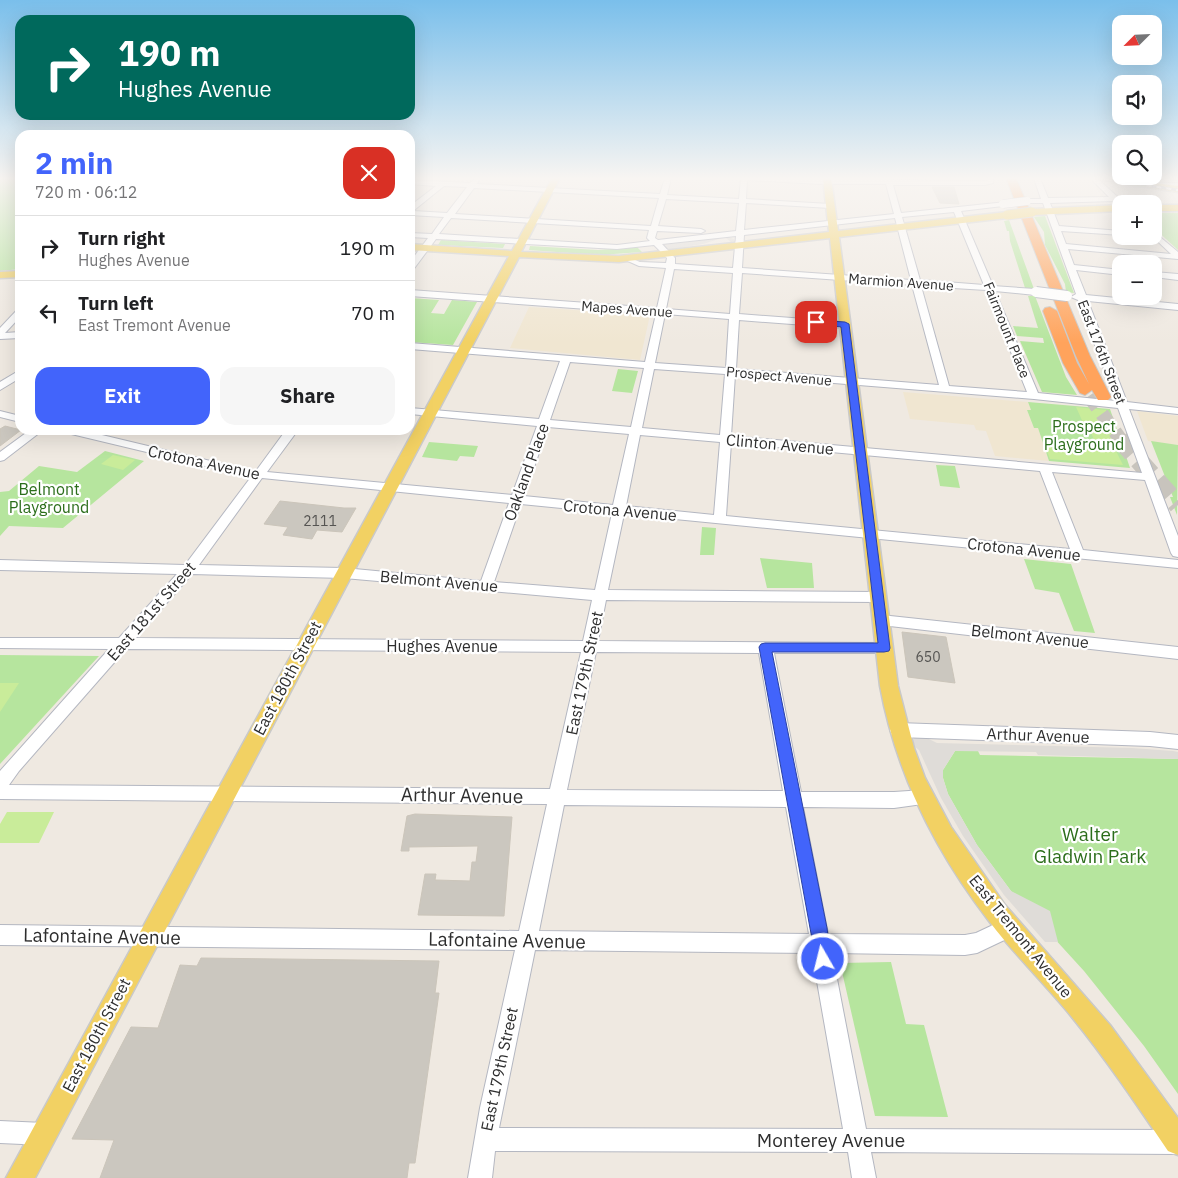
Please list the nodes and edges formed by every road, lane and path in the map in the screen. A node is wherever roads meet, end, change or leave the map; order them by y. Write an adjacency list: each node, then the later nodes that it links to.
1 (436, 233): 13 (street)
2 (526, 233): 14 (main road, East 180th Street)
3 (653, 233): 15 (street)
4 (740, 233): 15 (street); 17 (street)
5 (811, 233): 17 (main road)
6 (833, 233): 32 (main road, East Tremont Avenue)
7 (904, 233): 33 (street)
8 (967, 233): 34 (street, Fairmount Place)
9 (1016, 233): 55 (highway)
10 (1033, 233): 56 (highway)
11 (1057, 233): 18 (street, East 176th Street)
12 (415, 235): 13 (street)
13 (434, 236): 14 (street); 20 (street)
14 (521, 242): 15 (street); 21 (main road, East 180th Street)
15 (655, 243): 23 (street)
16 (1162, 243): 22 (street)
17 (740, 246): 23 (main road); 26 (street)
18 (1062, 246): 22 (street); 25 (street, East 176th Street)
19 (415, 247): 20 (main road)
20 (424, 248): 21 (main road); 24 (street)
21 (515, 254): 23 (main road); 37 (main road, East 180th Street)
22 (1178, 256)
23 (668, 260): 26 (street, Marmion Avenue); 39 (street, East 179th Street)
24 (415, 261)
25 (1070, 267): 27 (street); 36 (street, East 176th Street)
26 (739, 271): 32 (street, Marmion Avenue); 40 (street)
27 (1112, 271)
28 (15, 274): 29 (main road)
29 (0, 275)
30 (1162, 276): 31 (street)
31 (1178, 277)
32 (839, 278): 33 (street, Marmion Avenue); 42 (main road, East Tremont Avenue)
33 (916, 282): 34 (street, Marmion Avenue); 53 (street)
34 (990, 288): 36 (street, Marmion Avenue, bridge); 54 (street, Fairmount Place)
35 (415, 293): 37 (street, Mapes Avenue)
36 (1082, 297): 38 (street, Marmion Avenue); 57 (street, East 176th Street)
37 (490, 299): 39 (street, Mapes Avenue); 46 (main road, East 180th Street)
38 (1178, 307)
39 (661, 311): 40 (street, Mapes Avenue); 48 (street, East 179th Street)
40 (735, 316): 42 (street, Mapes Avenue); 49 (street)
41 (15, 318): 43 (street)
42 (845, 324): 51 (main road, East Tremont Avenue)
43 (0, 334): 44 (street)
44 (15, 335)
45 (415, 346): 46 (street, Prospect Avenue)
46 (463, 350): 47 (street, Prospect Avenue); 60 (main road, East 180th Street)
47 (566, 359): 48 (street, Prospect Avenue); 63 (street, Oakland Place)
48 (649, 365): 49 (street, Prospect Avenue); 64 (street, East 179th Street)
49 (731, 372): 51 (street, Prospect Avenue); 68 (street)
50 (15, 376): 52 (street)
51 (852, 382): 53 (street, Prospect Avenue); 69 (main road, East Tremont Avenue)
52 (0, 386)
53 (945, 390): 54 (street, Prospect Avenue)
54 (1034, 396): 57 (street, Prospect Avenue)
55 (1089, 396)
56 (1103, 397)
57 (1122, 404): 58 (street, Prospect Avenue); 73 (street, East 176th Street)
58 (1178, 411)
59 (415, 412): 60 (street, Clinton Avenue)
60 (429, 413): 63 (street, Clinton Avenue); 74 (main road, East 180th Street)
61 (0, 414): 62 (street)
62 (15, 418)
63 (543, 423): 64 (street, Clinton Avenue); 75 (street, Oakland Place)
64 (635, 431): 68 (street, Clinton Avenue); 76 (street, East 179th Street)
65 (30, 435): 70 (street)
66 (88, 435): 72 (street, Crotona Avenue)
67 (288, 435): 72 (street, East 181st Street)
68 (726, 439): 69 (street, Clinton Avenue); 77 (street)
69 (860, 451): 71 (street, Clinton Avenue); 78 (main road, East Tremont Avenue)
70 (0, 458)
71 (1044, 467): 73 (street, Clinton Avenue); 80 (street)
72 (259, 474): 74 (street, Crotona Avenue); 83 (street, East 181st Street)
73 (1150, 477): 79 (street, East 176th Street)
74 (389, 488): 75 (street, Crotona Avenue); 84 (main road, East 180th Street)
75 (516, 500): 76 (street, Crotona Avenue); 85 (street, Oakland Place)
76 (618, 510): 77 (street, Crotona Avenue); 86 (street, East 179th Street)
77 (720, 519): 78 (street, Crotona Avenue)
78 (871, 534): 80 (street, Crotona Avenue); 87 (main road, East Tremont Avenue)
79 (1178, 553)
80 (1078, 554): 82 (street, Crotona Avenue)
81 (0, 564): 83 (street, Belmont Avenue)
82 (1178, 564)
83 (189, 569): 84 (street, Belmont Avenue); 90 (street, East 181st Street)
84 (344, 572): 85 (street, Belmont Avenue); 91 (main road, East 180th Street)
85 (486, 586): 86 (street, Belmont Avenue)
86 (600, 595): 87 (street, Belmont Avenue); 92 (street, East 179th Street)
87 (878, 597): 88 (main road, East Tremont Avenue)
88 (881, 620): 94 (main road, East Tremont Avenue); 95 (street, Belmont Avenue)
89 (0, 643): 90 (street, Hughes Avenue)
90 (124, 643): 91 (street, Hughes Avenue); 98 (street, East 181st Street)
91 (306, 644): 92 (street, Hughes Avenue); 100 (main road, East 180th Street)
92 (590, 646): 93 (street, Hughes Avenue); 101 (street, East 179th Street)
93 (765, 647): 94 (street, Hughes Avenue); 102 (street)
94 (884, 648): 96 (main road, East Tremont Avenue)
95 (1178, 653)
96 (898, 730): 97 (street, Arthur Avenue); 103 (main road, East Tremont Avenue)
97 (1178, 742)
98 (0, 784)
99 (0, 792): 100 (street, Arthur Avenue)
100 (226, 793): 101 (street, Arthur Avenue); 106 (main road, East 180th Street)
101 (557, 796): 102 (street, Arthur Avenue); 107 (street, East 179th Street)
102 (794, 798): 103 (street, Arthur Avenue); 108 (street)
103 (924, 798): 104 (main road, East Tremont Avenue)
104 (1010, 928): 108 (street, Lafontaine Avenue); 113 (main road, East Tremont Avenue)
105 (0, 935): 106 (street, Lafontaine Avenue)
106 (149, 936): 107 (street, Lafontaine Avenue); 110 (main road, East 180th Street)
107 (527, 941): 108 (street, Lafontaine Avenue); 111 (street, East 179th Street)
108 (820, 943): 112 (street)
109 (0, 1132): 110 (street)
110 (44, 1134): 114 (main road, East 180th Street)
111 (485, 1139): 112 (street, Monterey Avenue); 115 (street, East 179th Street)
112 (856, 1140): 113 (street, Monterey Avenue); 116 (street)
113 (1178, 1142)
114 (20, 1178)
115 (480, 1178)
116 (864, 1178)

